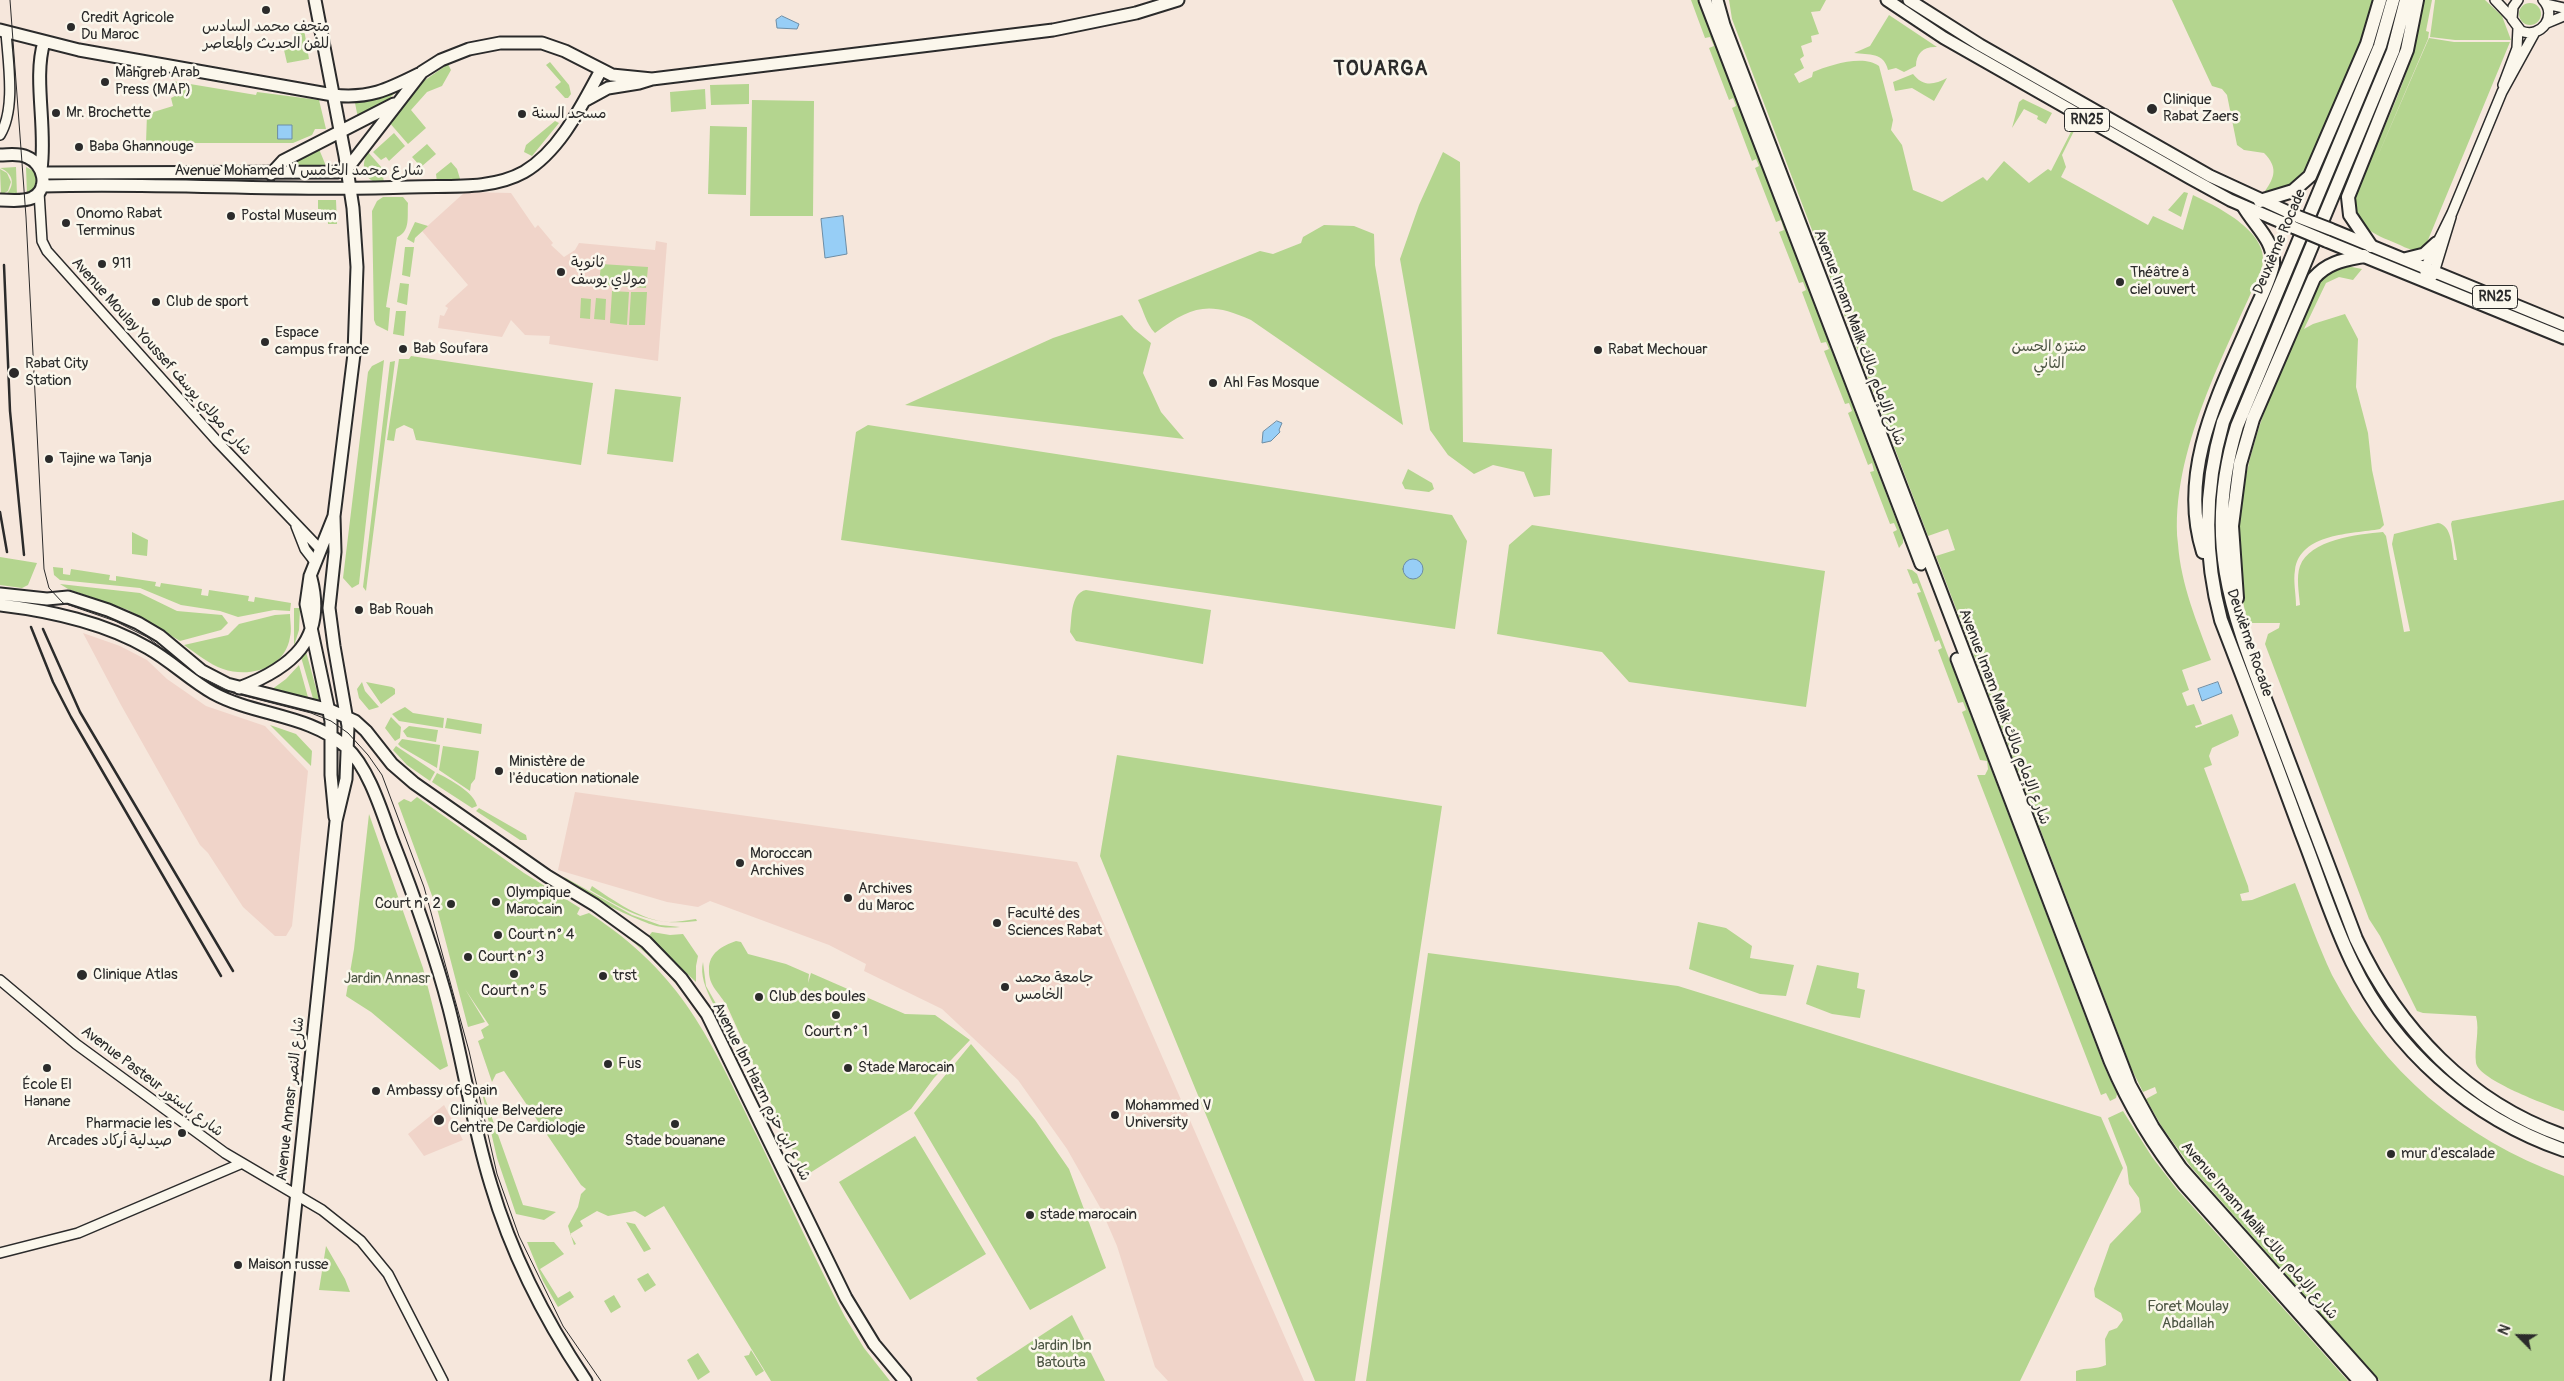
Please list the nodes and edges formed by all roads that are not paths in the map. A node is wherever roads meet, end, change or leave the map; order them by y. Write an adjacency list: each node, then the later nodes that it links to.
1 (315, 0): 26 (main road)
2 (1178, 0): 24 (main road)
3 (1705, 0): 74 (main road, Avenue Imam Malik شارع الإمام مالك)
4 (1887, 0): 39 (main road, RN25)
5 (1909, 0): 38 (main road, RN25)
6 (2380, 0): 38 (highway)
7 (2393, 0): 52 (highway, Deuxième Rocade)
8 (2406, 0): 55 (highway, Deuxième Rocade)
9 (2417, 0): 42 (highway)
10 (2495, 0): 16 (street)
11 (2518, 0): 16 (street)
12 (2544, 2): 14 (street); 17 (street)
13 (1719, 3): 75 (main road, Avenue Imam Malik شارع الإمام مالك)
14 (2564, 8)
15 (2564, 16): 17 (street)
16 (2512, 19): 18 (street)
17 (2547, 23): 20 (street)
18 (2518, 28): 20 (street); 25 (street)
19 (3, 31): 21 (main road); 30 (street)
20 (2535, 32): 25 (street)
21 (44, 42): 26 (main road); 33 (main road)
22 (601, 70): 23 (main road, Avenue Mohamed V شارع محمد الخامس); 24 (main road); 27 (main road, Avenue Mohamed V شارع محمد الخامس)
23 (422, 72): 26 (main road); 28 (main road, Avenue Mohamed V شارع محمد الخامس)
24 (652, 78): 27 (main road)
25 (2502, 92): 40 (street)
26 (332, 95): 29 (main road)
27 (585, 100): 36 (main road, Avenue Mohamed V شارع محمد الخامس)
28 (398, 102): 29 (main road, Avenue Mohamed V شارع محمد الخامس); 32 (main road, Avenue Mohamed V شارع محمد الخامس)
29 (340, 131): 32 (main road); 34 (main road, Avenue Mohamed V شارع محمد الخامس)
30 (0, 135)
31 (0, 155): 33 (main road)
32 (347, 168): 34 (main road, Avenue Mohamed V شارع محمد الخامس); 36 (main road)
33 (42, 171): 34 (main road, Avenue Mohamed V شارع محمد الخامس); 35 (main road)
34 (271, 174)
35 (40, 189): 36 (main road, Avenue Mohamed V شارع محمد الخامس); 37 (main road, Avenue Mohamed V شارع محمد الخامس); 49 (street, Avenue Moulay Youssef شارع مولاي يوسف)
36 (350, 189): 48 (main road)
37 (0, 200)
38 (2260, 201): 42 (main road, RN25, bridge)
39 (2244, 207): 42 (main road, RN25, bridge); 52 (highway)
40 (2452, 213): 41 (street); 44 (street)
41 (2436, 243): 43 (main road); 44 (street)
42 (2368, 251): 43 (main road, RN25); 45 (main road, RN25); 55 (highway)
43 (2402, 259): 44 (main road, RN25)
44 (2430, 270): 45 (street); 46 (main road, RN25)
45 (2430, 283): 47 (main road, RN25)
46 (2564, 325)
47 (2564, 338)
48 (334, 516): 50 (main road, Avenue Annasr شارع النصر); 57 (main road, Avenue Annasr شارع النصر)
49 (296, 526): 50 (street, Avenue Moulay Youssef شارع مولاي يوسف); 51 (street, Avenue Moulay Youssef شارع مولاي يوسف)
50 (320, 549): 51 (main road, Avenue Annasr شارع النصر); 57 (main road)
51 (315, 562): 56 (main road, Avenue Annasr شارع النصر)
52 (2212, 581): 66 (highway, Deuxième Rocade)
53 (0, 594): 58 (main road, Avenue Ibn Hazm شارع ابن حزم)
54 (0, 605): 61 (main road)
55 (2236, 621): 65 (highway, Deuxième Rocade)
56 (311, 627): 58 (main road); 59 (main road, Avenue Annasr شارع النصر)
57 (334, 646): 60 (main road, Avenue Annasr شارع النصر)
58 (239, 688): 59 (main road, Avenue Ibn Hazm شارع ابن حزم)
59 (330, 710): 60 (main road, Avenue Ibn Hazm شارع ابن حزم); 61 (main road, Avenue Annasr شارع النصر)
60 (348, 717): 62 (main road, Avenue Annasr شارع النصر); 73 (main road, Avenue Ibn Hazm شارع ابن حزم)
61 (332, 737): 62 (main road); 63 (main road, Avenue Annasr شارع النصر)
62 (347, 748): 63 (main road, Avenue Annasr شارع النصر); 72 (main road)
63 (336, 821): 68 (main road, Avenue Annasr شارع النصر)
64 (0, 980): 67 (street, Avenue Pasteur شارع باستور)
65 (2564, 1136)
66 (2564, 1150)
67 (240, 1164): 68 (street, Avenue Pasteur شارع باستور); 69 (street)
68 (297, 1194): 70 (main road, Avenue Annasr شارع النصر); 71 (street, Avenue Pasteur شارع باستور)
69 (2, 1252)
70 (277, 1381)
71 (443, 1381)
72 (586, 1381)
73 (905, 1381)
74 (2359, 1381)
75 (2371, 1381)

